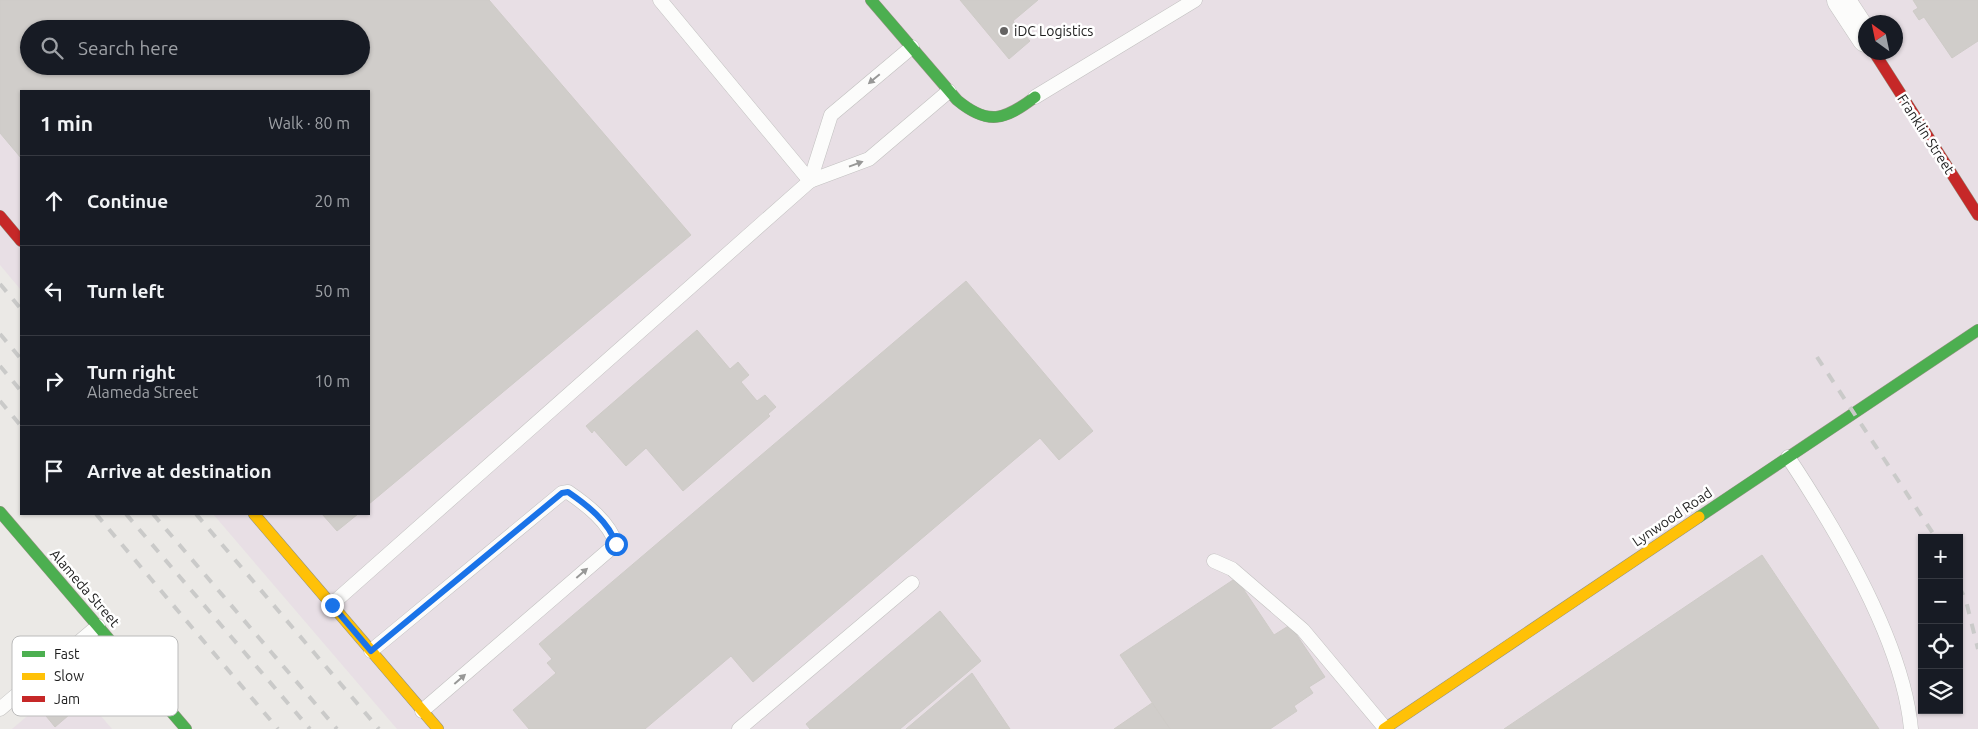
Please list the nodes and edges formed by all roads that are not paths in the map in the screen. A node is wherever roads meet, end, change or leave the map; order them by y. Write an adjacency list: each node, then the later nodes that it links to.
1 (660, 0): 10 (lane)
2 (871, 0): 6 (street)
3 (1195, 0): 9 (lane)
4 (1841, 0): 5 (street)
5 (1858, 26)
6 (912, 48): 8 (street); 10 (lane, one-way to 10)
7 (1879, 60): 11 (street, Franklin Street)
8 (949, 91): 9 (street); 10 (lane, one-way to 8)
9 (1035, 97)
10 (810, 181): 20 (lane)
11 (1978, 215)
12 (0, 216): 13 (street)
13 (20, 240)
14 (1978, 330): 15 (street, Lynwood Road)
15 (1788, 458): 32 (street, Lynwood Road); 33 (lane)
16 (0, 512): 21 (street, Alameda Street)
17 (255, 515): 20 (street)
18 (1214, 561): 32 (lane)
19 (912, 583): 31 (lane)
20 (332, 605): 24 (street)
21 (98, 626): 22 (lane); 23 (street, Alameda Street)
22 (86, 636)
23 (107, 636)
24 (371, 651): 27 (street); 27 (lane, one-way to 24)
25 (12, 699): 26 (lane)
26 (0, 709)
27 (422, 711): 30 (street)
28 (175, 716): 29 (street, Alameda Street)
29 (186, 729)
30 (438, 729)
31 (738, 729)
32 (1384, 729)
33 (1911, 729)

